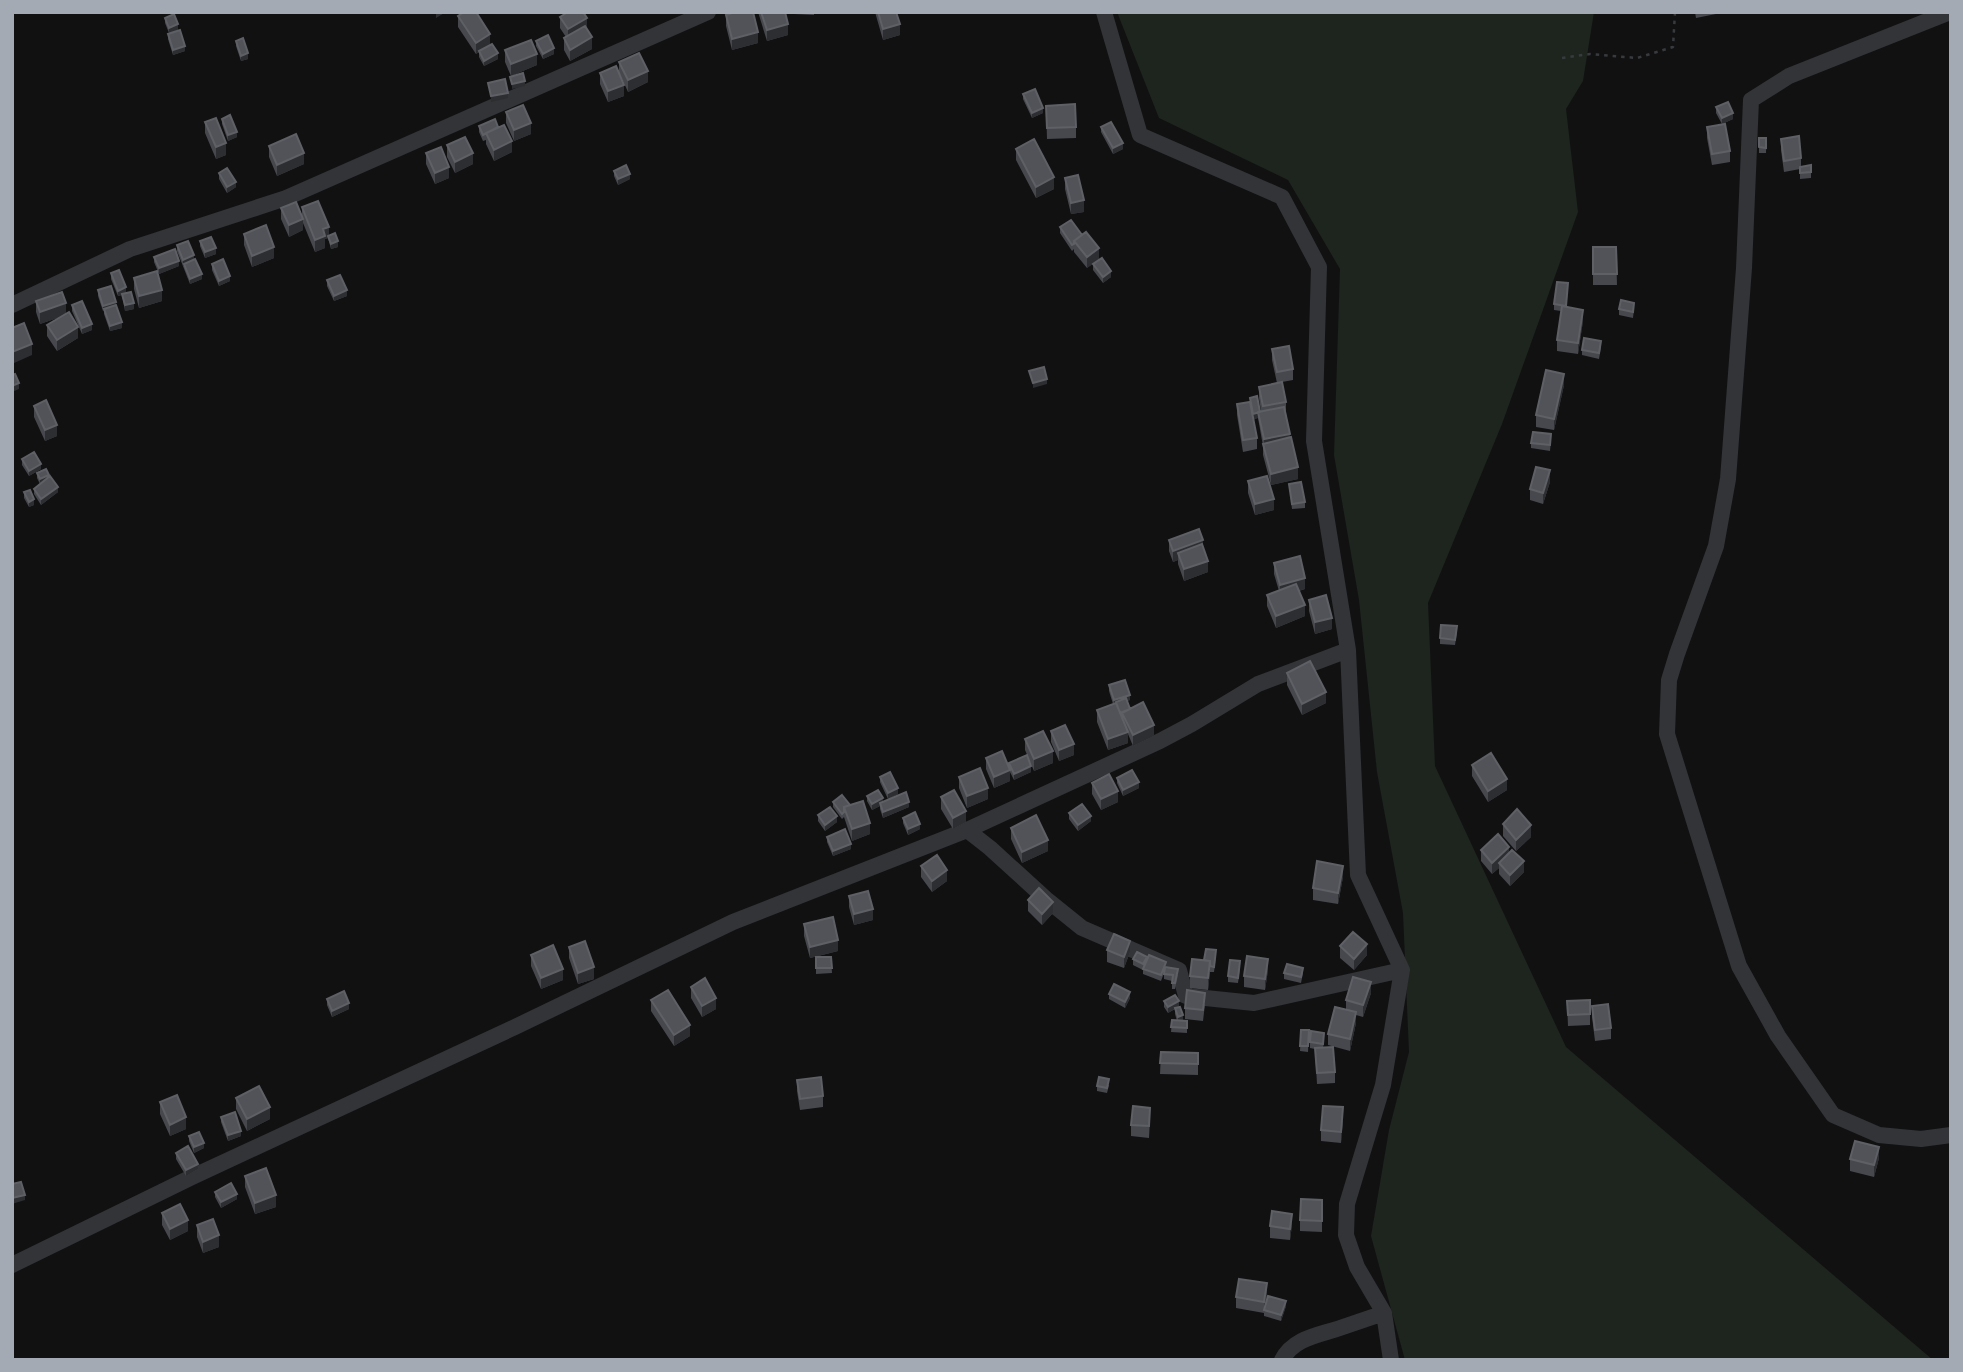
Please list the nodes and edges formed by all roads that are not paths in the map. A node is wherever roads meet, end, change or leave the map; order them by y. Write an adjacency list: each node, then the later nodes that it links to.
1 (708, 12): 4 (street)
2 (1104, 12): 5 (street)
3 (1950, 12): 8 (street)
4 (12, 305)
5 (1348, 650): 6 (street); 7 (street)
6 (967, 830): 7 (street); 9 (street)
7 (1402, 970): 10 (street)
8 (1951, 1135)
9 (12, 1265)
10 (1384, 1313): 11 (street); 12 (street)
11 (1282, 1360)
12 (1391, 1360)

